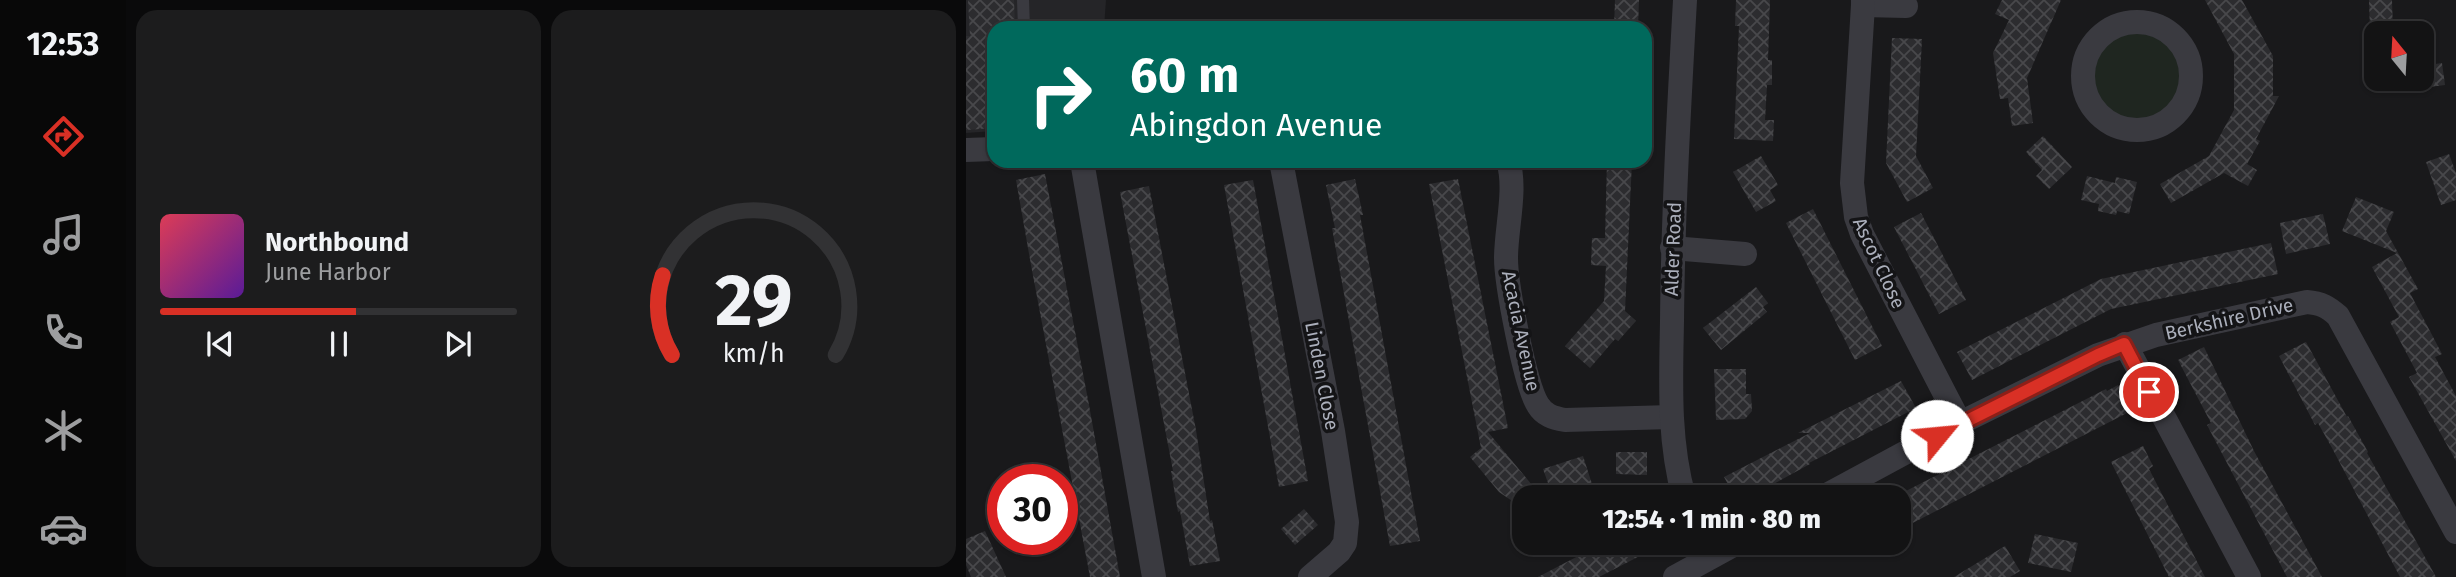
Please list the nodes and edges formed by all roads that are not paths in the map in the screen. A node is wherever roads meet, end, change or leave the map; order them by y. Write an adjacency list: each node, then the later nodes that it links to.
1 (1023, 0): 6 (lane)
2 (1685, 0): 12 (street, Alder Road)
3 (1863, 2): 4 (street, Ascot Close); 16 (street, Ascot Close)
4 (1906, 6)
5 (2132, 11): 5 (street)
6 (1024, 21)
7 (987, 149): 8 (street)
8 (966, 150)
9 (1083, 168): 21 (street)
10 (1281, 168): 22 (street, Linden Close)
11 (1510, 168): 15 (street, Acacia Avenue)
12 (1672, 248): 13 (street); 15 (street, Alder Road)
13 (1745, 254)
14 (2124, 344): 16 (street, Berkshire Drive); 19 (street, Berkshire Drive); 24 (street)
15 (1671, 416): 17 (street, Alder Road)
16 (1960, 424): 18 (street, Berkshire Drive)
17 (1682, 485)
18 (1846, 485)
19 (2456, 532)
20 (1704, 561): 23 (street)
21 (1154, 577)
22 (1310, 577)
23 (1675, 577)
24 (2249, 577)

